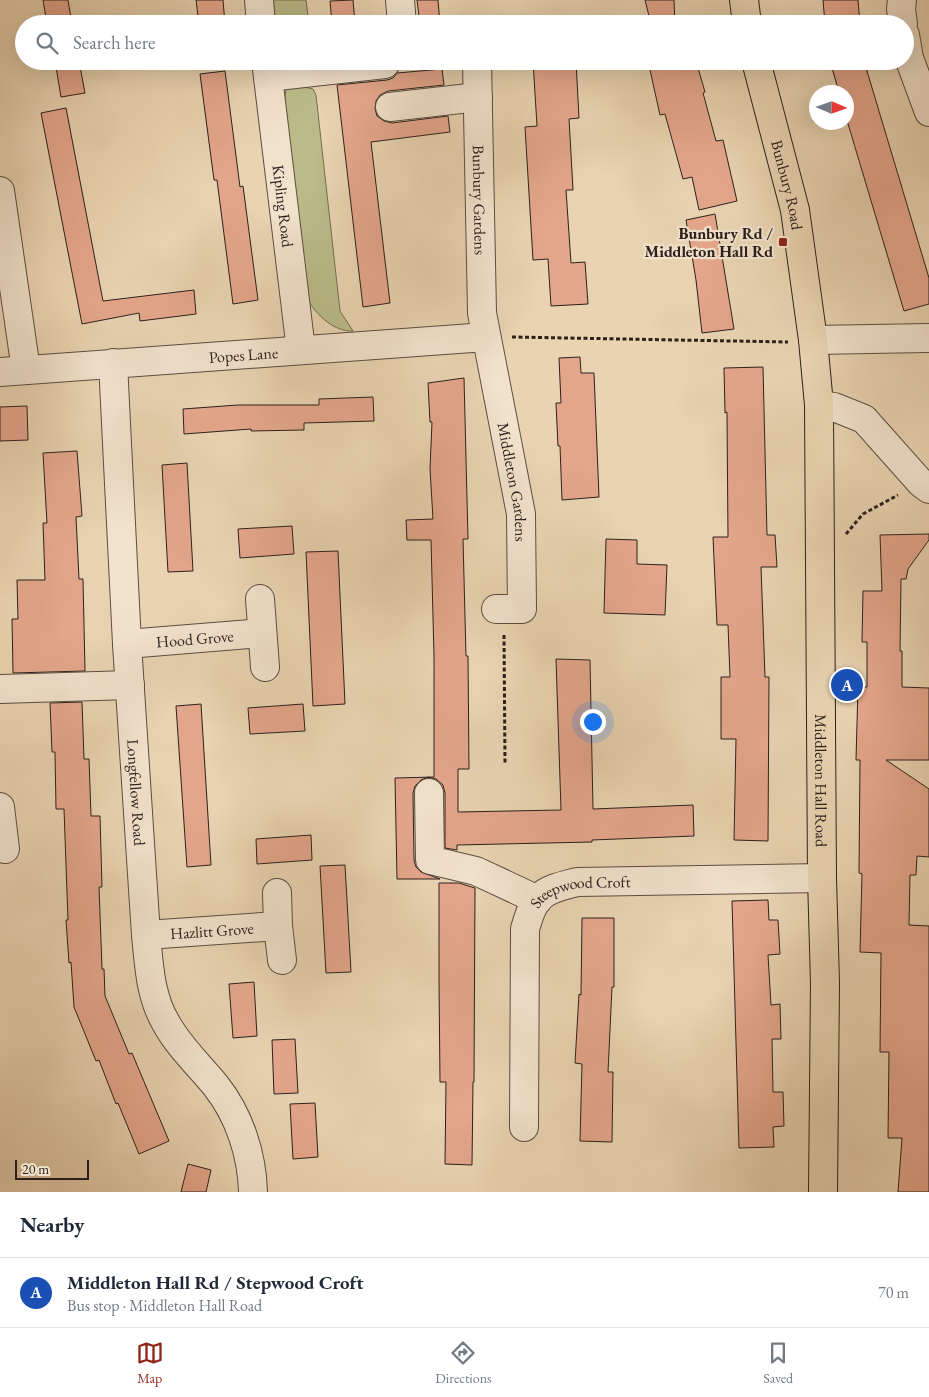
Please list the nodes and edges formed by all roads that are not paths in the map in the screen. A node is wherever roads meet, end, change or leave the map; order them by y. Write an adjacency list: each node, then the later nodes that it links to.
1 (258, 0): 5 (street)
2 (400, 0): 6 (street)
3 (744, 0): 7 (main road)
4 (902, 0): 8 (street)
5 (260, 15)
6 (401, 15)
7 (746, 15)
8 (902, 15)
9 (267, 70): 20 (street, Kipling Road)
10 (477, 70): 13 (street, Bunbury Gardens)
11 (758, 70): 19 (main road, Bunbury Road)
12 (913, 70): 15 (street)
13 (478, 97): 14 (street); 17 (street, Bunbury Gardens)
14 (390, 107)
15 (929, 112)
16 (0, 190): 22 (street)
17 (486, 337): 20 (street, Popes Lane); 26 (street, Middleton Gardens)
18 (929, 338): 19 (street)
19 (813, 340): 23 (main road, Middleton Hall Road)
20 (301, 350): 21 (street, Popes Lane)
21 (112, 363): 22 (street, Popes Lane); 28 (street, Longfellow Road)
22 (13, 371)
23 (818, 405): 24 (street); 35 (main road, Middleton Hall Road)
24 (925, 486)
25 (260, 599): 27 (street)
26 (500, 609)
27 (262, 633): 28 (street, Hood Grove); 29 (street)
28 (127, 644): 30 (street, Longfellow Road)
29 (265, 667)
30 (130, 685): 31 (street); 39 (street, Longfellow Road)
31 (0, 689)
32 (429, 793): 37 (street)
33 (0, 807): 34 (street)
34 (6, 849)
35 (822, 878): 37 (street, Steepwood Croft); 43 (main road, Middleton Hall Road)
36 (277, 893): 38 (street)
37 (538, 900): 41 (street, Steepwood Croft)
38 (278, 926): 39 (street, Hazlitt Grove); 40 (street)
39 (146, 935): 42 (street, Longfellow Road)
40 (282, 960)
41 (524, 1127)
42 (253, 1192)
43 (823, 1192)

